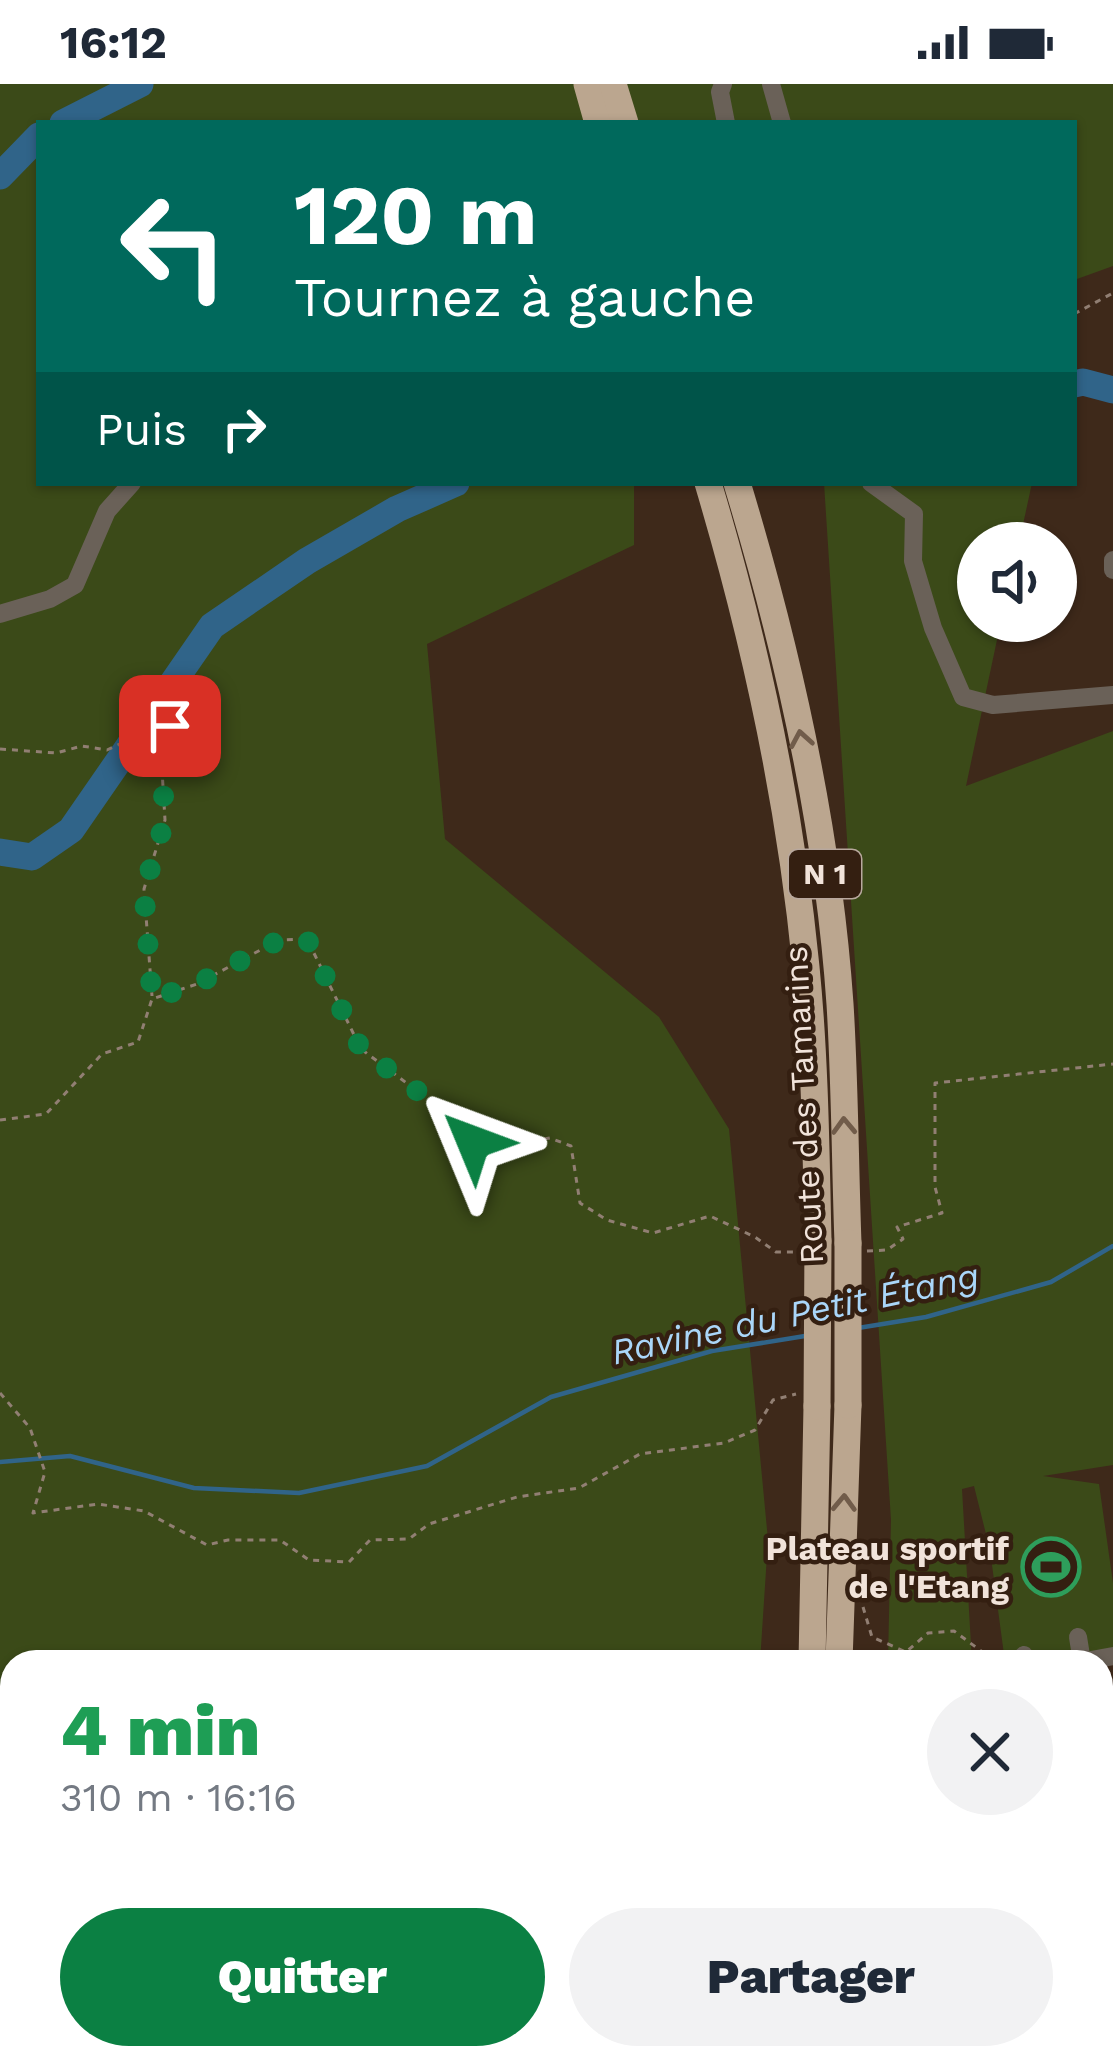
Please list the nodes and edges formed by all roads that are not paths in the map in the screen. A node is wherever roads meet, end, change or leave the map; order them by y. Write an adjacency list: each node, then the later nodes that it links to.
1 (587, 84): 4 (highway)
2 (723, 84): 5 (street)
3 (771, 84): 6 (street)
4 (611, 112)
5 (725, 120)
6 (781, 120)
7 (129, 486): 13 (street)
8 (709, 486): 16 (highway, Route des Tamarins / N 1, bridge)
9 (737, 486): 17 (highway, Route des Tamarins / N 1, one-way to 9, bridge)
10 (875, 486): 14 (street)
11 (1113, 560): 12 (street)
12 (1113, 570)
13 (0, 614)
14 (1113, 695)
15 (1078, 1637): 18 (street)
16 (812, 1650)
17 (839, 1650)
18 (1080, 1650)

